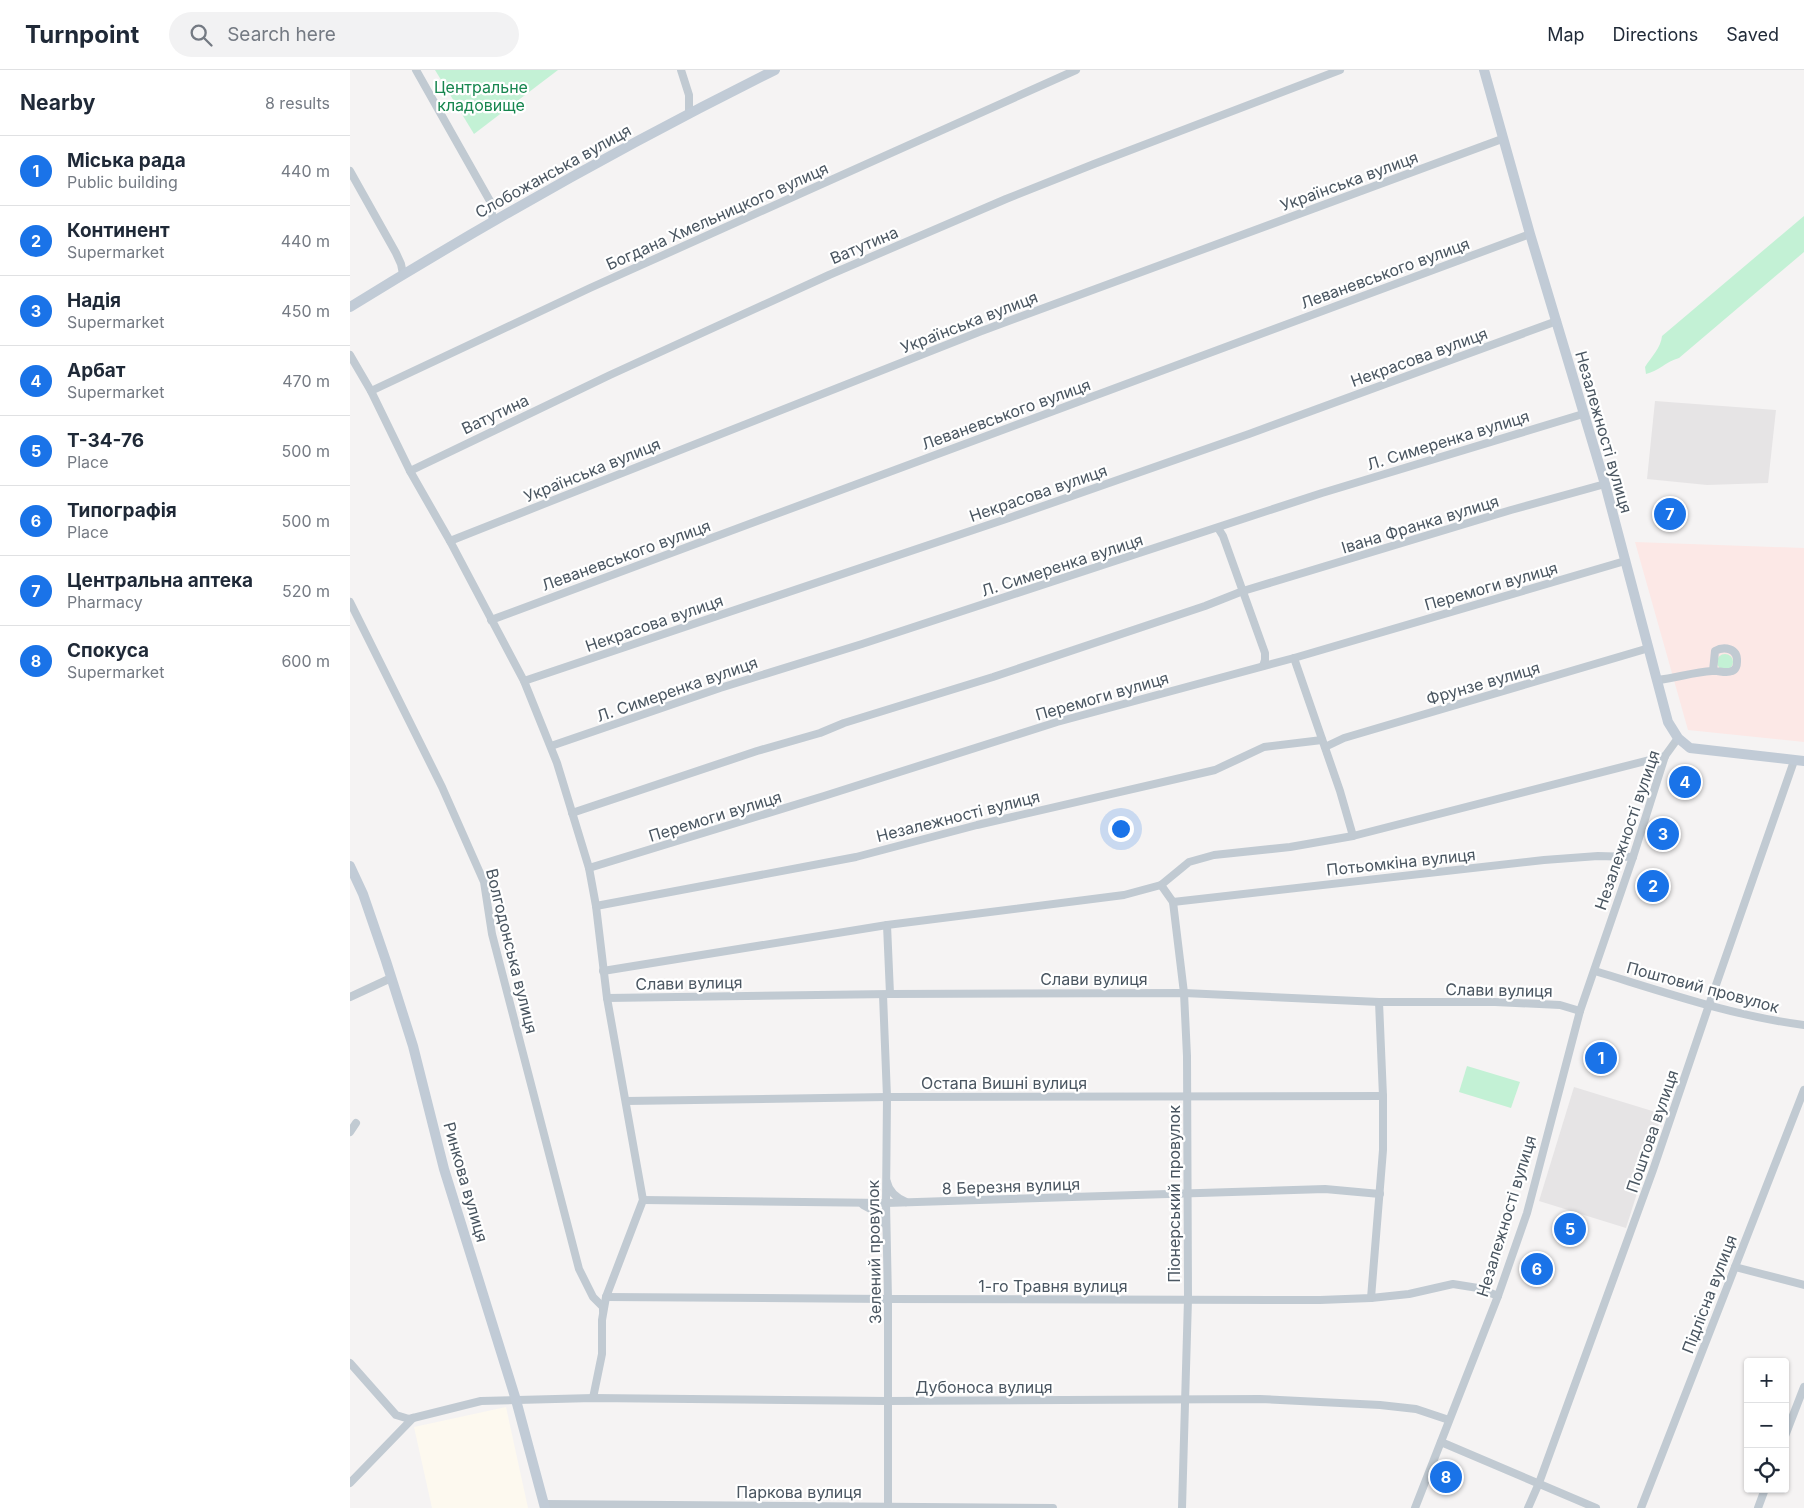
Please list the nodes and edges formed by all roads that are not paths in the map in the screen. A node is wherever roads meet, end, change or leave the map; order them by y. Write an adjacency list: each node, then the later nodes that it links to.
1 (416, 70): 10 (street)
2 (681, 70): 7 (street)
3 (775, 70): 7 (main road, Слобожанська вулиця)
4 (1076, 70): 16 (street, Богдана Хмельницкого вулиця)
5 (1340, 70): 18 (street, Ватутина)
6 (1484, 70): 8 (main road, Незалежності вулиця)
7 (689, 112): 10 (main road, Слобожанська вулиця)
8 (1502, 139): 11 (main road, Незалежності вулиця); 21 (street, Українська вулиця)
9 (350, 171): 12 (street)
10 (493, 221): 12 (main road, Слобожанська вулиця)
11 (1530, 234): 14 (main road, Незалежності вулиця); 25 (street, Леваневського вулиця)
12 (403, 274): 13 (main road, Слобожанська вулиця)
13 (350, 307)
14 (1557, 321): 17 (main road, Незалежності вулиця); 31 (street, Некрасова вулиця)
15 (350, 355): 16 (street)
16 (371, 391): 18 (street)
17 (1583, 414): 19 (main road, Незалежності вулиця); 20 (street, Л. Симеренка вулиця)
18 (410, 471): 21 (street)
19 (1605, 484): 22 (main road, Незалежності вулиця); 23 (street, Івана Франка вулиця)
20 (1218, 528): 23 (street); 34 (street, Л. Симеренка вулиця)
21 (450, 541): 25 (street)
22 (1625, 561): 26 (main road, Незалежності вулиця); 27 (street, Перемоги вулиця)
23 (1244, 591): 28 (street); 37 (street, Івана Франка вулиця)
24 (350, 602): 79 (street, Волгодонська вулиця)
25 (491, 620): 31 (street)
26 (1650, 648): 30 (main road, Незалежності вулиця); 33 (street, Фрунзе вулиця)
27 (1294, 658): 28 (street, Перемоги вулиця); 33 (street)
28 (1263, 666): 41 (street, Перемоги вулиця)
29 (1713, 670): 30 (street)
30 (1658, 680): 32 (main road, Незалежності вулиця)
31 (524, 681): 34 (street)
32 (1678, 738): 35 (street, Незалежності вулиця); 36 (main road)
33 (1323, 743): 38 (street); 44 (street, Незалежності вулиця)
34 (551, 746): 37 (street)
35 (1665, 756): 38 (street); 39 (street, Незалежності вулиця)
36 (1799, 761): 54 (street, Поштова вулиця)
37 (572, 813): 41 (street)
38 (1353, 836): 42 (street)
39 (1633, 857): 43 (street, Потьомкіна вулиця); 47 (street, Незалежності вулиця)
40 (350, 866): 48 (main road, Ринкова вулиця)
41 (589, 868): 44 (street)
42 (1161, 885): 43 (street, Піонерський провулок); 45 (street)
43 (1173, 902): 49 (street, Піонерський провулок)
44 (596, 906): 46 (street)
45 (886, 925): 46 (street); 50 (street, Зелений провулок)
46 (603, 971): 52 (street)
47 (1595, 971): 54 (street, Поштовий провулок); 55 (street, Незалежності вулиця)
48 (391, 978): 51 (street); 83 (main road, Ринкова вулиця)
49 (1184, 993): 50 (street, Слави вулиця); 53 (street, Слави вулиця); 58 (street, Піонерський провулок)
50 (886, 994): 52 (street, Слави вулиця); 60 (street, Зелений провулок)
51 (350, 997)
52 (607, 998): 61 (street)
53 (1379, 1002): 55 (street, Слави вулиця); 59 (street)
54 (1709, 1005): 56 (street, Поштовий провулок); 91 (street, Поштова вулиця)
55 (1580, 1011): 74 (street, Незалежності вулиця)
56 (1804, 1025)
57 (1804, 1090): 72 (street, Підлісна вулиця)
58 (1187, 1096): 59 (street, Остапа Вишні вулиця); 60 (street, Остапа Вишні вулиця); 65 (street, Піонерський провулок)
59 (1383, 1096): 66 (street)
60 (887, 1097): 61 (street, Остапа Вишні вулиця); 64 (street, Зелений провулок)
61 (626, 1101): 67 (street)
62 (356, 1123): 63 (street)
63 (350, 1132)
64 (886, 1178): 69 (street); 70 (street, Зелений провулок)
65 (1187, 1194): 66 (street, 8 Березня вулиця); 69 (street, 8 Березня вулиця); 78 (street, Піонерський провулок)
66 (1380, 1194): 76 (street)
67 (643, 1200): 68 (street, 8 Березня вулиця); 75 (street)
68 (859, 1203): 70 (street, 8 Березня вулиця); 71 (street)
69 (910, 1203): 70 (street, 8 Березня вулиця)
70 (886, 1204): 71 (street, Зелений провулок)
71 (886, 1228): 77 (street, Зелений провулок)
72 (1735, 1267): 73 (street); 100 (street, Підлісна вулиця)
73 (1804, 1285)
74 (1498, 1296): 76 (street, 1-го Травня вулиця); 87 (street, Незалежності вулиця)
75 (606, 1297): 77 (street, 1-го Травня вулиця); 79 (street)
76 (1371, 1298): 78 (street, 1-го Травня вулиця)
77 (888, 1299): 78 (street, 1-го Травня вулиця); 85 (street, Зелений провулок)
78 (1188, 1299): 84 (street, Піонерський провулок)
79 (602, 1320): 82 (street)
80 (350, 1363): 86 (street)
81 (1804, 1387): 88 (street)
82 (593, 1398): 83 (street, Дубоноса вулиця); 85 (street, Дубоноса вулиця)
83 (516, 1400): 86 (street, Дубоноса вулиця); 93 (main road, Ринкова вулиця)
84 (1184, 1400): 85 (street, Дубоноса вулиця); 87 (street, Дубоноса вулиця); 96 (street, Піонерський провулок)
85 (888, 1401): 94 (street, Зелений провулок)
86 (413, 1418): 90 (street)
87 (1449, 1420): 89 (street, Незалежності вулиця)
88 (1789, 1426)
89 (1441, 1442): 91 (street); 97 (street, Незалежності вулиця)
90 (350, 1483)
91 (1539, 1483): 98 (street, Поштова вулиця); 99 (street)
92 (1764, 1493): 101 (street)
93 (545, 1506): 94 (street, Паркова вулиця)
94 (888, 1507): 95 (street, Паркова вулиця)
95 (1053, 1508)
96 (1182, 1508)
97 (1415, 1508)
98 (1528, 1508)
99 (1596, 1508)
100 (1641, 1508)
101 (1758, 1508)

